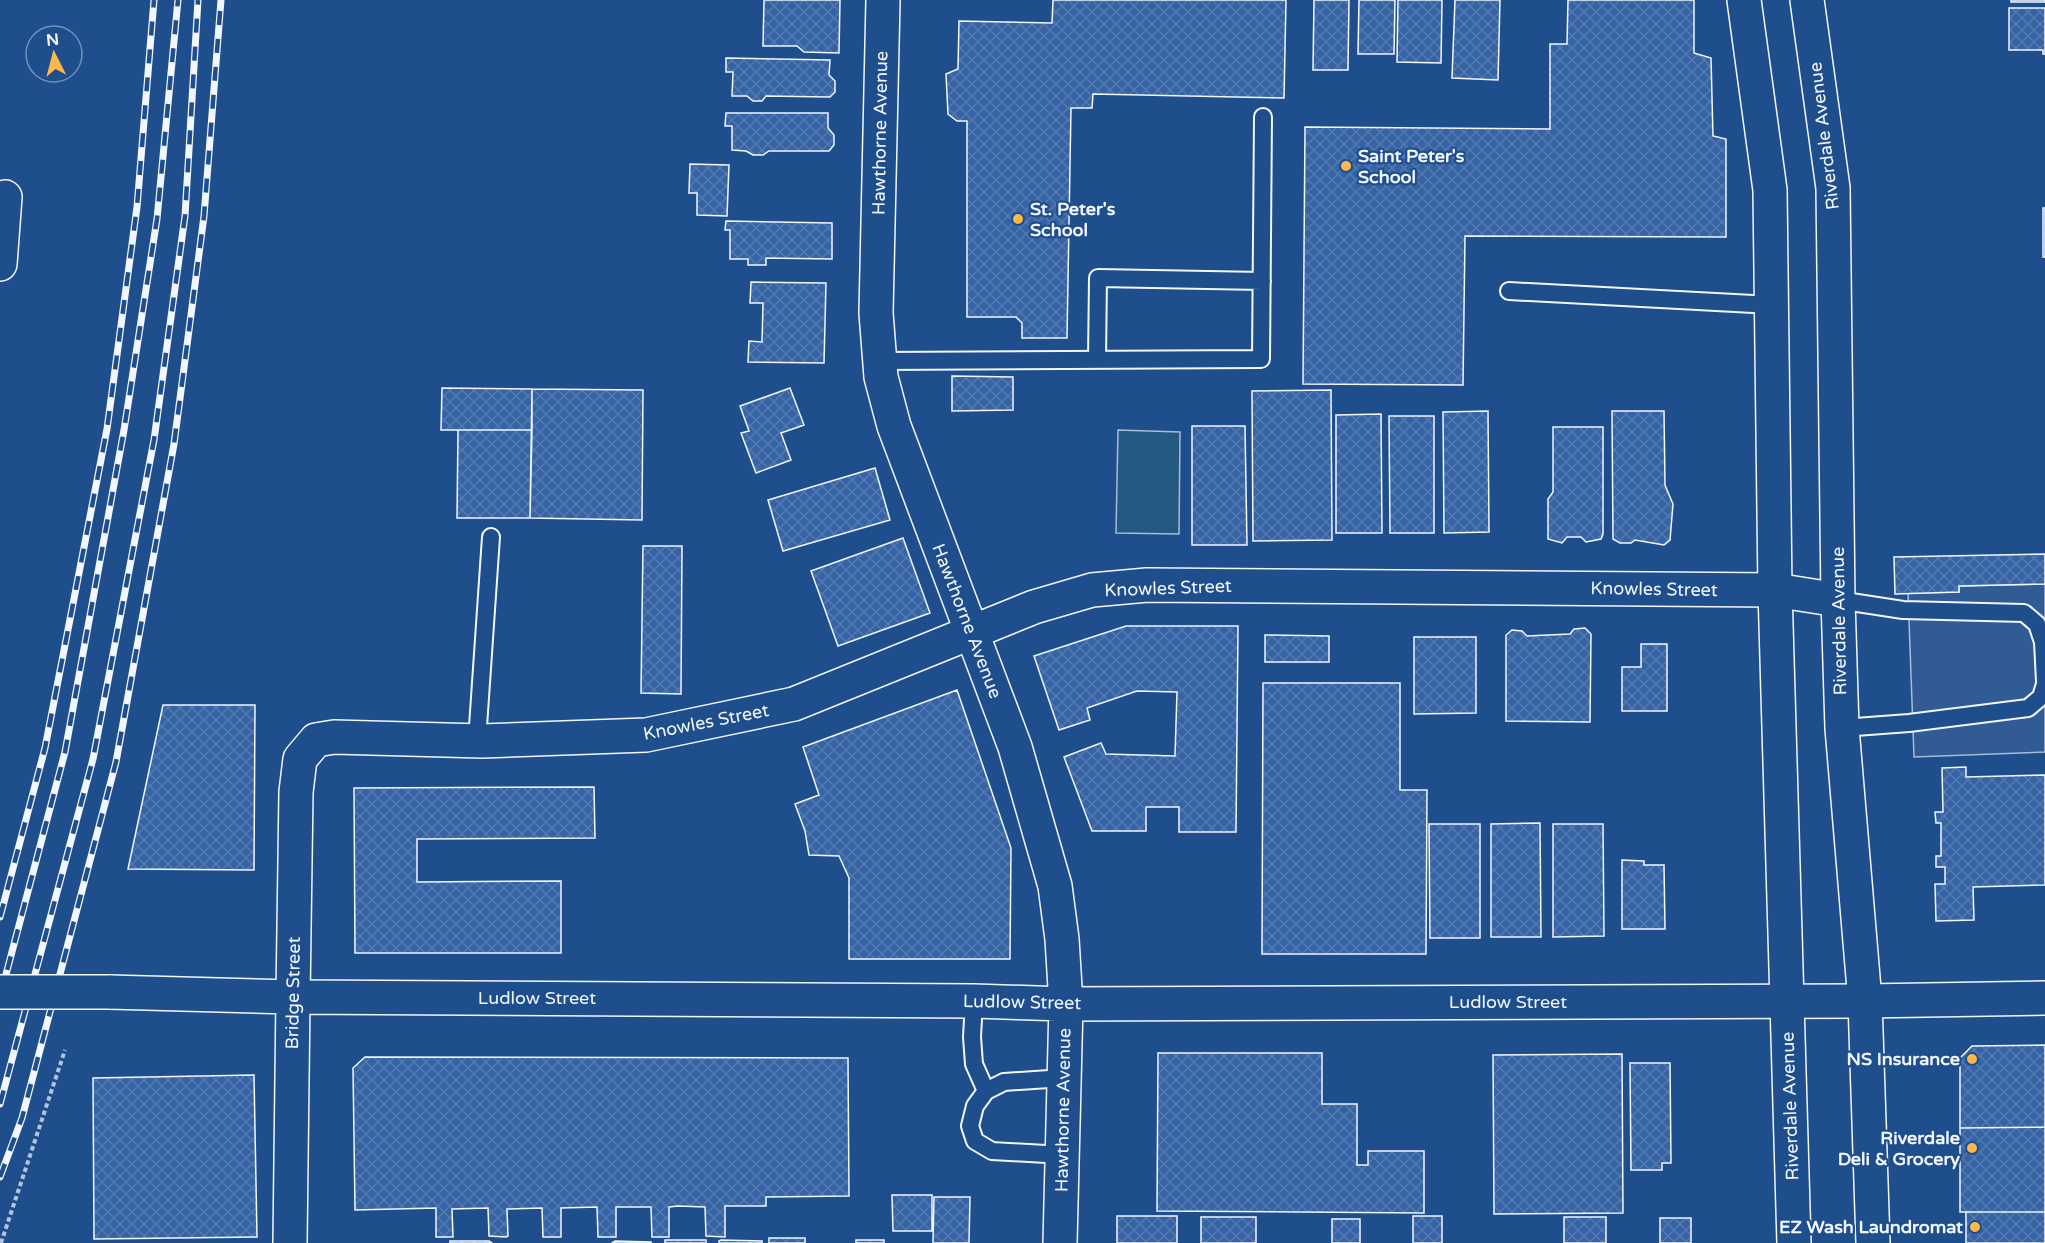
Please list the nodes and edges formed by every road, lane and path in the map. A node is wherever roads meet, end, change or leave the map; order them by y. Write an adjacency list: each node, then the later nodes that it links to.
1 (883, 0): 10 (street, Hawthorne Avenue)
2 (1744, 0): 9 (street, Riverdale Avenue)
3 (1807, 0): 14 (street, Riverdale Avenue)
4 (1263, 117): 7 (lane)
5 (2, 195): 6 (street)
6 (0, 264)
7 (1262, 281): 11 (lane); 11 (lane)
8 (1509, 291): 9 (lane)
9 (1772, 305): 13 (street, Riverdale Avenue)
10 (879, 360): 11 (lane); 15 (street, Hawthorne Avenue)
11 (1097, 360)
12 (491, 537): 18 (lane)
13 (1775, 590): 14 (street, Knowles Street); 15 (street, Knowles Street); 25 (street, Riverdale Avenue)
14 (1838, 600): 16 (lane); 17 (street, Riverdale Avenue)
15 (971, 632): 18 (street, Knowles Street); 26 (street, Hawthorne Avenue)
16 (2045, 683): 17 (lane)
17 (1842, 728): 23 (street, Riverdale Avenue)
18 (477, 741): 19 (street, Knowles Street)
19 (311, 747): 21 (street, Bridge Street)
20 (0, 992): 21 (street, Ludlow Street, bridge)
21 (293, 997): 24 (street, Ludlow Street); 33 (street, Bridge Street)
22 (2045, 998): 23 (street, Ludlow Street)
23 (1865, 1000): 25 (street, Ludlow Street); 36 (street, Riverdale Avenue)
24 (974, 1001): 26 (street, Ludlow Street); 29 (lane)
25 (1787, 1001): 26 (street, Ludlow Street); 35 (street, Riverdale Avenue)
26 (1066, 1004): 28 (street, Hawthorne Avenue)
27 (65, 1050): 31 (path)
28 (1064, 1078): 29 (lane); 30 (street, Hawthorne Avenue)
29 (986, 1091): 30 (lane)
30 (1063, 1155): 34 (street, Hawthorne Avenue)
31 (1, 1242): 32 (path)
32 (9, 1243)
33 (290, 1243)
34 (1060, 1243)
35 (1794, 1243)
36 (1873, 1243)

